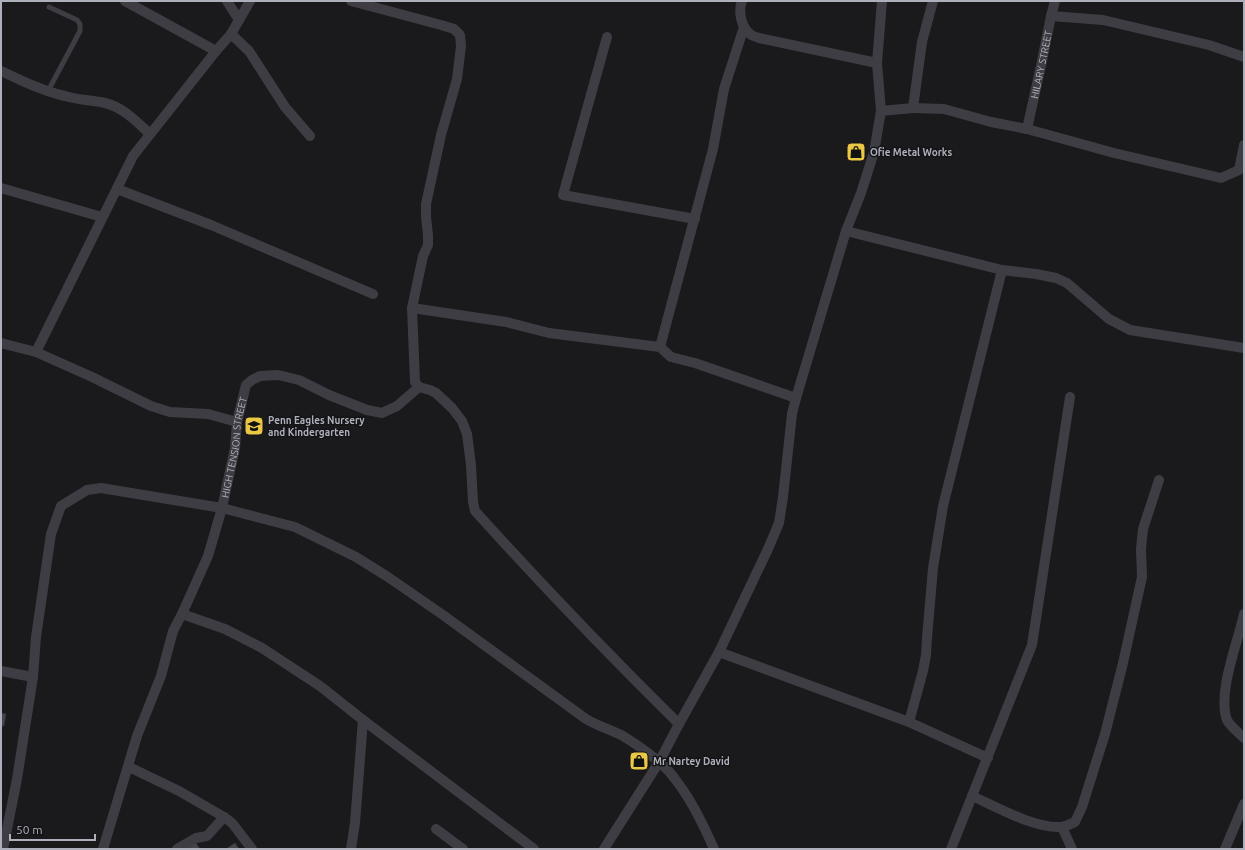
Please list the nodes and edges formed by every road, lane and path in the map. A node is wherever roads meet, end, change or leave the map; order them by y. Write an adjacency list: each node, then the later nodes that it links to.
1 (125, 1): 15 (street)
2 (227, 1): 11 (street)
3 (250, 1): 11 (street)
4 (351, 1): 33 (street)
5 (742, 1): 12 (street)
6 (882, 1): 17 (street)
7 (933, 1): 20 (street)
8 (1055, 1): 10 (street, HILARY STREET)
9 (49, 7): 19 (lane)
10 (1051, 16): 16 (street); 22 (street, HILARY STREET)
11 (239, 20): 13 (street)
12 (744, 27): 17 (street); 29 (street)
13 (231, 34): 15 (street); 24 (street)
14 (607, 37): 29 (street)
15 (216, 51): 23 (street)
16 (1244, 57)
17 (877, 63): 21 (street)
18 (1, 71): 19 (street)
19 (48, 91): 23 (street)
20 (913, 108): 21 (street); 22 (street)
21 (881, 111): 30 (street)
22 (1027, 129): 25 (street)
23 (150, 134): 27 (street)
24 (310, 136)
25 (1244, 145)
26 (1, 188): 28 (street)
27 (117, 189): 28 (street); 32 (street)
28 (102, 217): 37 (street)
29 (694, 219): 35 (street)
30 (846, 231): 31 (street); 40 (street)
31 (1002, 270): 36 (street); 50 (street)
32 (373, 294)
33 (412, 308): 35 (street); 38 (street)
34 (1, 343): 37 (street)
35 (660, 347): 40 (street)
36 (1244, 348)
37 (36, 352): 41 (street)
38 (419, 387): 41 (street, HIGH TENSION STREET); 51 (street)
39 (1070, 397): 53 (street)
40 (796, 398): 46 (street)
41 (237, 422): 43 (street, HIGH TENSION STREET)
42 (1159, 480): 59 (street)
43 (222, 508): 44 (street, HIGH TENSION STREET); 48 (street); 54 (street)
44 (182, 614): 49 (street); 55 (street, HIGH TENSION STREET)
45 (1244, 614): 52 (street)
46 (719, 652): 50 (street); 51 (street)
47 (1, 671): 48 (street)
48 (33, 677): 61 (street)
49 (363, 720): 65 (street); 67 (street)
50 (909, 722): 53 (street)
51 (679, 724): 54 (street)
52 (1244, 738)
53 (988, 758): 56 (street)
54 (660, 762): 68 (street); 69 (street)
55 (129, 766): 58 (street); 62 (street, HIGH TENSION STREET)
56 (972, 796): 59 (street); 70 (street)
57 (1244, 804): 72 (street)
58 (224, 817): 63 (street); 64 (street)
59 (1062, 827): 71 (street)
60 (436, 829): 66 (street)
61 (3, 849)
62 (103, 849)
63 (177, 849)
64 (252, 849)
65 (351, 849)
66 (463, 849)
67 (534, 849)
68 (604, 849)
69 (714, 849)
70 (951, 849)
71 (1072, 849)
72 (1225, 849)

